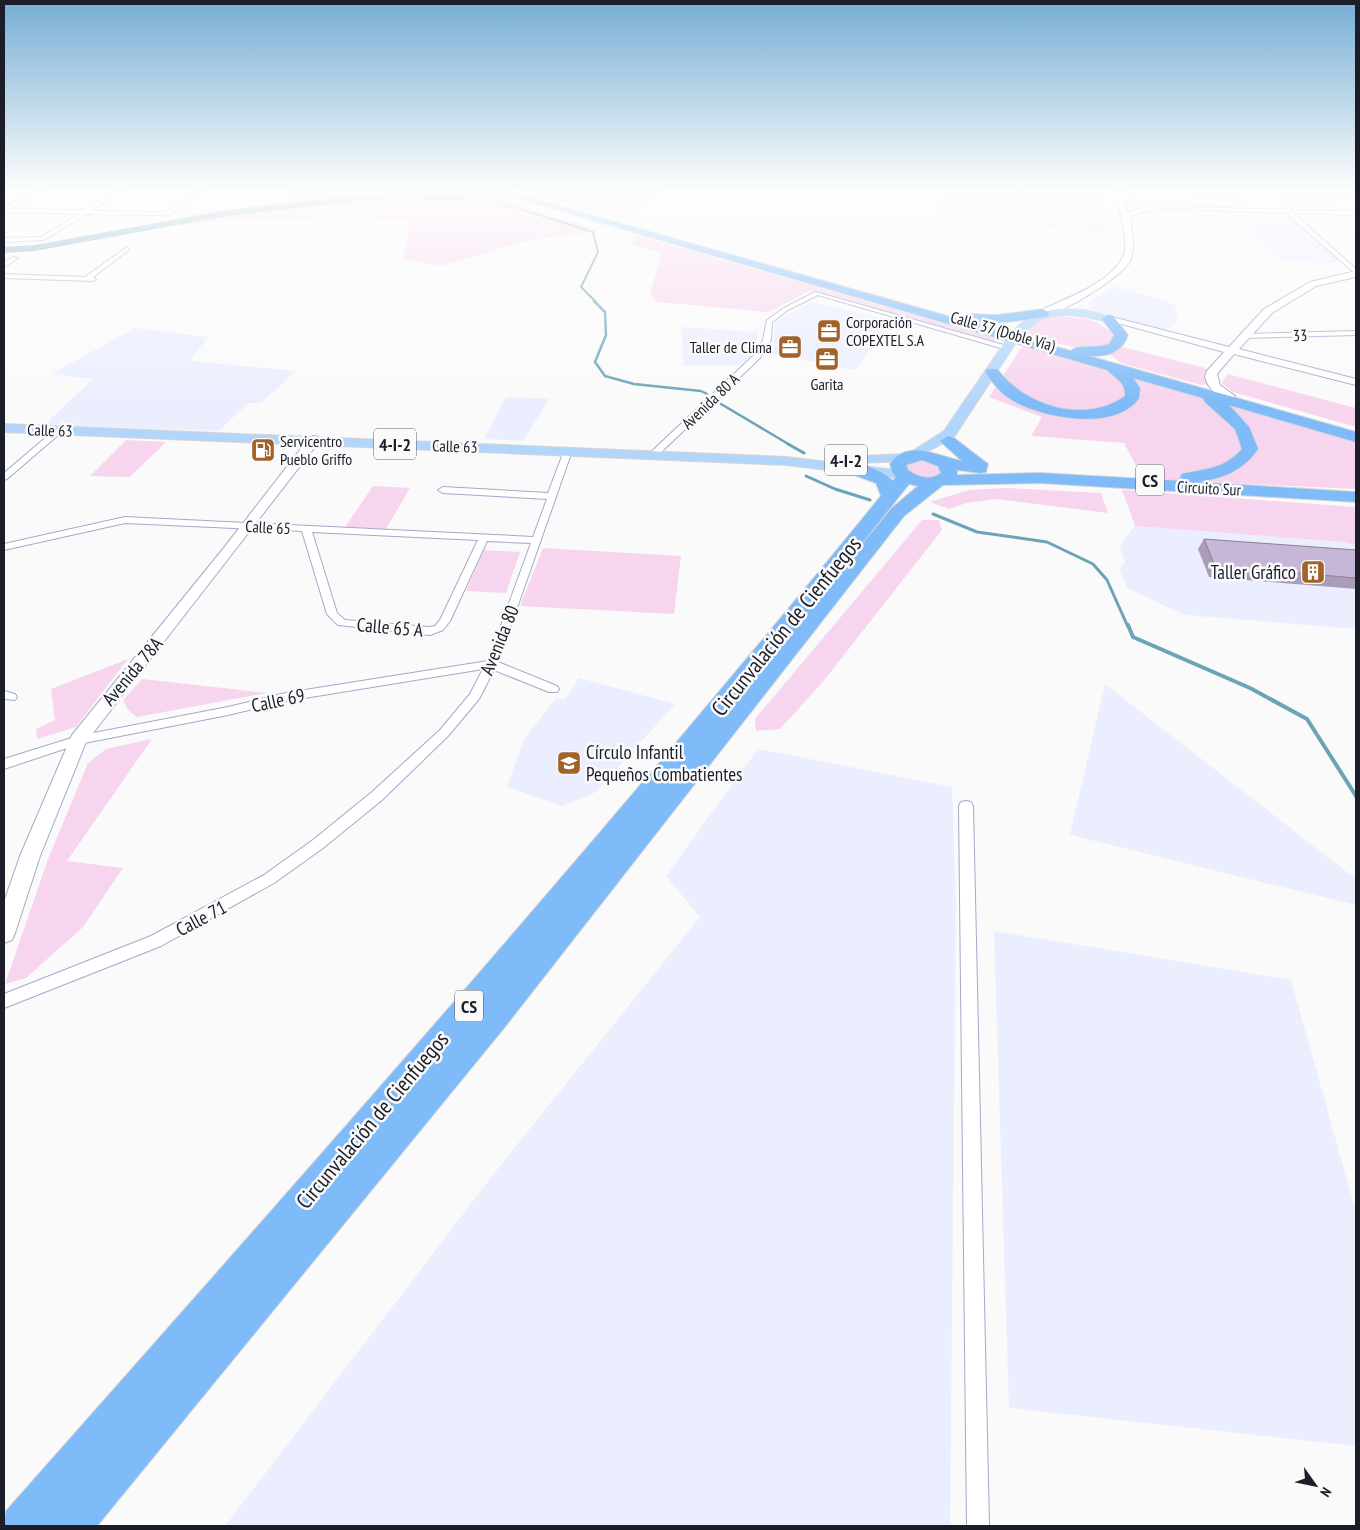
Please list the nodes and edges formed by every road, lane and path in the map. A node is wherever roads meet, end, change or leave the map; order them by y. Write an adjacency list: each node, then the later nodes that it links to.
1 (111, 261): 7 (street)
2 (732, 261): 8 (highway, Calle 37 (Doble Vía))
3 (755, 261): 12 (highway, Calle 37 (Doble Vía))
4 (1127, 261): 9 (street)
5 (1343, 261): 6 (street)
6 (1356, 273): 18 (street)
7 (4, 276)
8 (817, 288): 19 (street); 22 (highway, Calle 37 (Doble Vía)); 34 (street, Avenida 80 A)
9 (1092, 288): 10 (street); 11 (street)
10 (1060, 304): 11 (street); 13 (street)
11 (1088, 313): 13 (main road); 14 (main road)
12 (942, 314): 13 (highway); 20 (highway, Calle 37 (Doble Vía))
13 (1043, 314): 19 (main road)
14 (1108, 319): 15 (street); 17 (highway)
15 (1140, 327): 17 (highway); 21 (street)
16 (1356, 333): 18 (street, 33)
17 (1121, 335): 20 (highway)
18 (1243, 336): 21 (street)
19 (1012, 340): 23 (main road)
20 (1066, 349): 26 (highway, Calle 37 (Doble Vía))
21 (1231, 350): 24 (street); 26 (street)
22 (1102, 364): 23 (highway); 25 (highway)
23 (992, 372): 30 (main road)
24 (1356, 382)
25 (1201, 393): 31 (highway); 40 (highway)
26 (1229, 396): 29 (highway, Calle 37 (Doble Vía))
27 (4, 428): 28 (main road, Calle 63 / 4-I-2)
28 (60, 430): 32 (main road, Calle 63 / 4-I-2); 39 (street)
29 (1356, 432)
30 (948, 437): 37 (main road); 37 (main road); 38 (highway)
31 (1356, 437)
32 (314, 440): 33 (main road, Calle 63 / 4-I-2); 45 (street, Avenida 78A)
33 (568, 451): 34 (main road, Calle 63 / 4-I-2); 43 (street, Avenida 80)
34 (653, 455): 35 (main road, Calle 63 / 4-I-2)
35 (786, 461): 36 (main road, Calle 63 / 4-I-2); 37 (main road, Calle 63 / 4-I-2)
36 (852, 468): 37 (main road, Calle 63 / 4-I-2); 37 (highway)
37 (920, 474): 38 (highway, Circuito Sur / CS); 38 (highway); 58 (highway, Circunvalación de Cienfuegos / CS); 59 (highway, Circunvalación de Cienfuegos / CS)
38 (997, 474): 40 (highway, Circuito Sur / CS); 44 (highway, Circuito Sur / CS)
39 (4, 477)
40 (1154, 480): 42 (highway, Circuito Sur / CS)
41 (443, 490): 43 (street)
42 (1356, 492)
43 (550, 496): 48 (street, Avenida 80)
44 (1356, 497)
45 (249, 526): 46 (street, Calle 65); 49 (street, Calle 65); 52 (street, Avenida 78A)
46 (306, 528): 47 (street, Calle 65); 47 (street, Calle 65 A)
47 (484, 537): 48 (street, Calle 65)
48 (536, 540): 50 (street, Avenida 80)
49 (4, 547)
50 (490, 664): 51 (street); 52 (street, Calle 69); 54 (street, Avenida 80)
51 (553, 689)
52 (78, 740): 53 (street, Calle 69); 56 (street, Avenida 78A)
53 (4, 764)
54 (377, 796): 57 (street, Calle 71)
55 (966, 806): 60 (street)
56 (4, 933)
57 (4, 1001)
58 (21, 1526)
59 (70, 1526)
60 (978, 1526)

